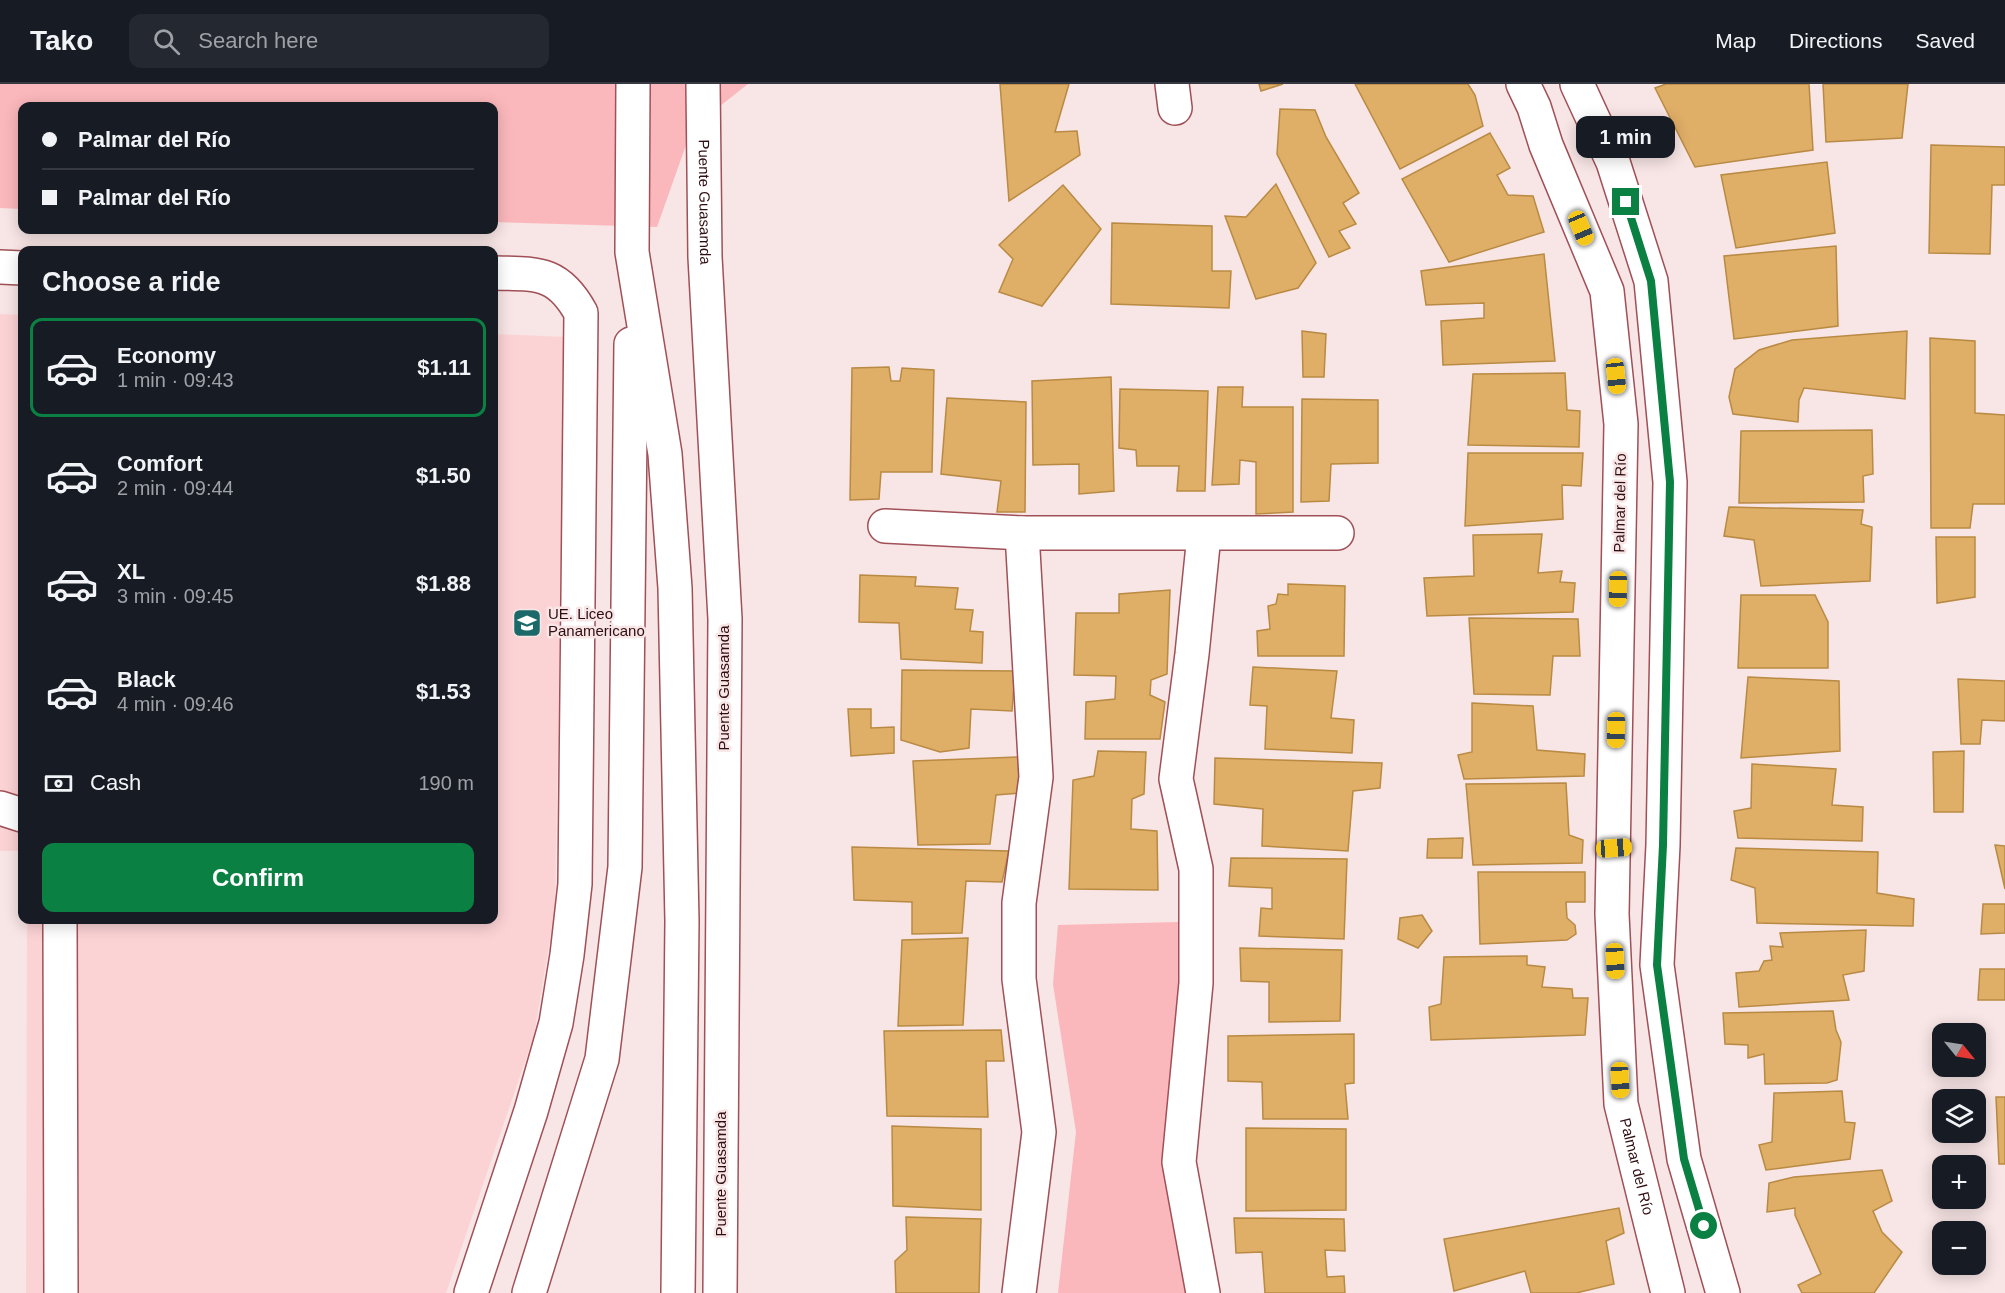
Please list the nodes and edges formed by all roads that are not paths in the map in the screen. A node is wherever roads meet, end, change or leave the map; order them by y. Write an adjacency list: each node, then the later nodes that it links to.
1 (633, 84): 6 (street)
2 (703, 84): 25 (street, Puente Guasamda)
3 (1572, 84): 5 (street)
4 (1577, 84): 11 (street)
5 (1529, 95): 10 (street, Palmar del Río)
6 (632, 252): 23 (street); 24 (street)
7 (0, 267): 8 (street)
8 (18, 268)
9 (498, 273): 22 (street)
10 (1621, 424): 11 (street); 19 (street, Palmar del Río)
11 (1665, 429): 18 (street)
12 (885, 526): 13 (street)
13 (1022, 533): 15 (street); 26 (street)
14 (1336, 533): 15 (street)
15 (1204, 535): 27 (street)
16 (0, 808): 17 (street)
17 (18, 814)
18 (1663, 845): 19 (street); 29 (street)
19 (1614, 848): 28 (street, Palmar del Río)
20 (60, 924): 21 (street)
21 (61, 1293)
22 (471, 1293)
23 (529, 1293)
24 (678, 1293)
25 (720, 1293)
26 (1019, 1293)
27 (1203, 1293)
28 (1668, 1293)
29 (1723, 1293)

